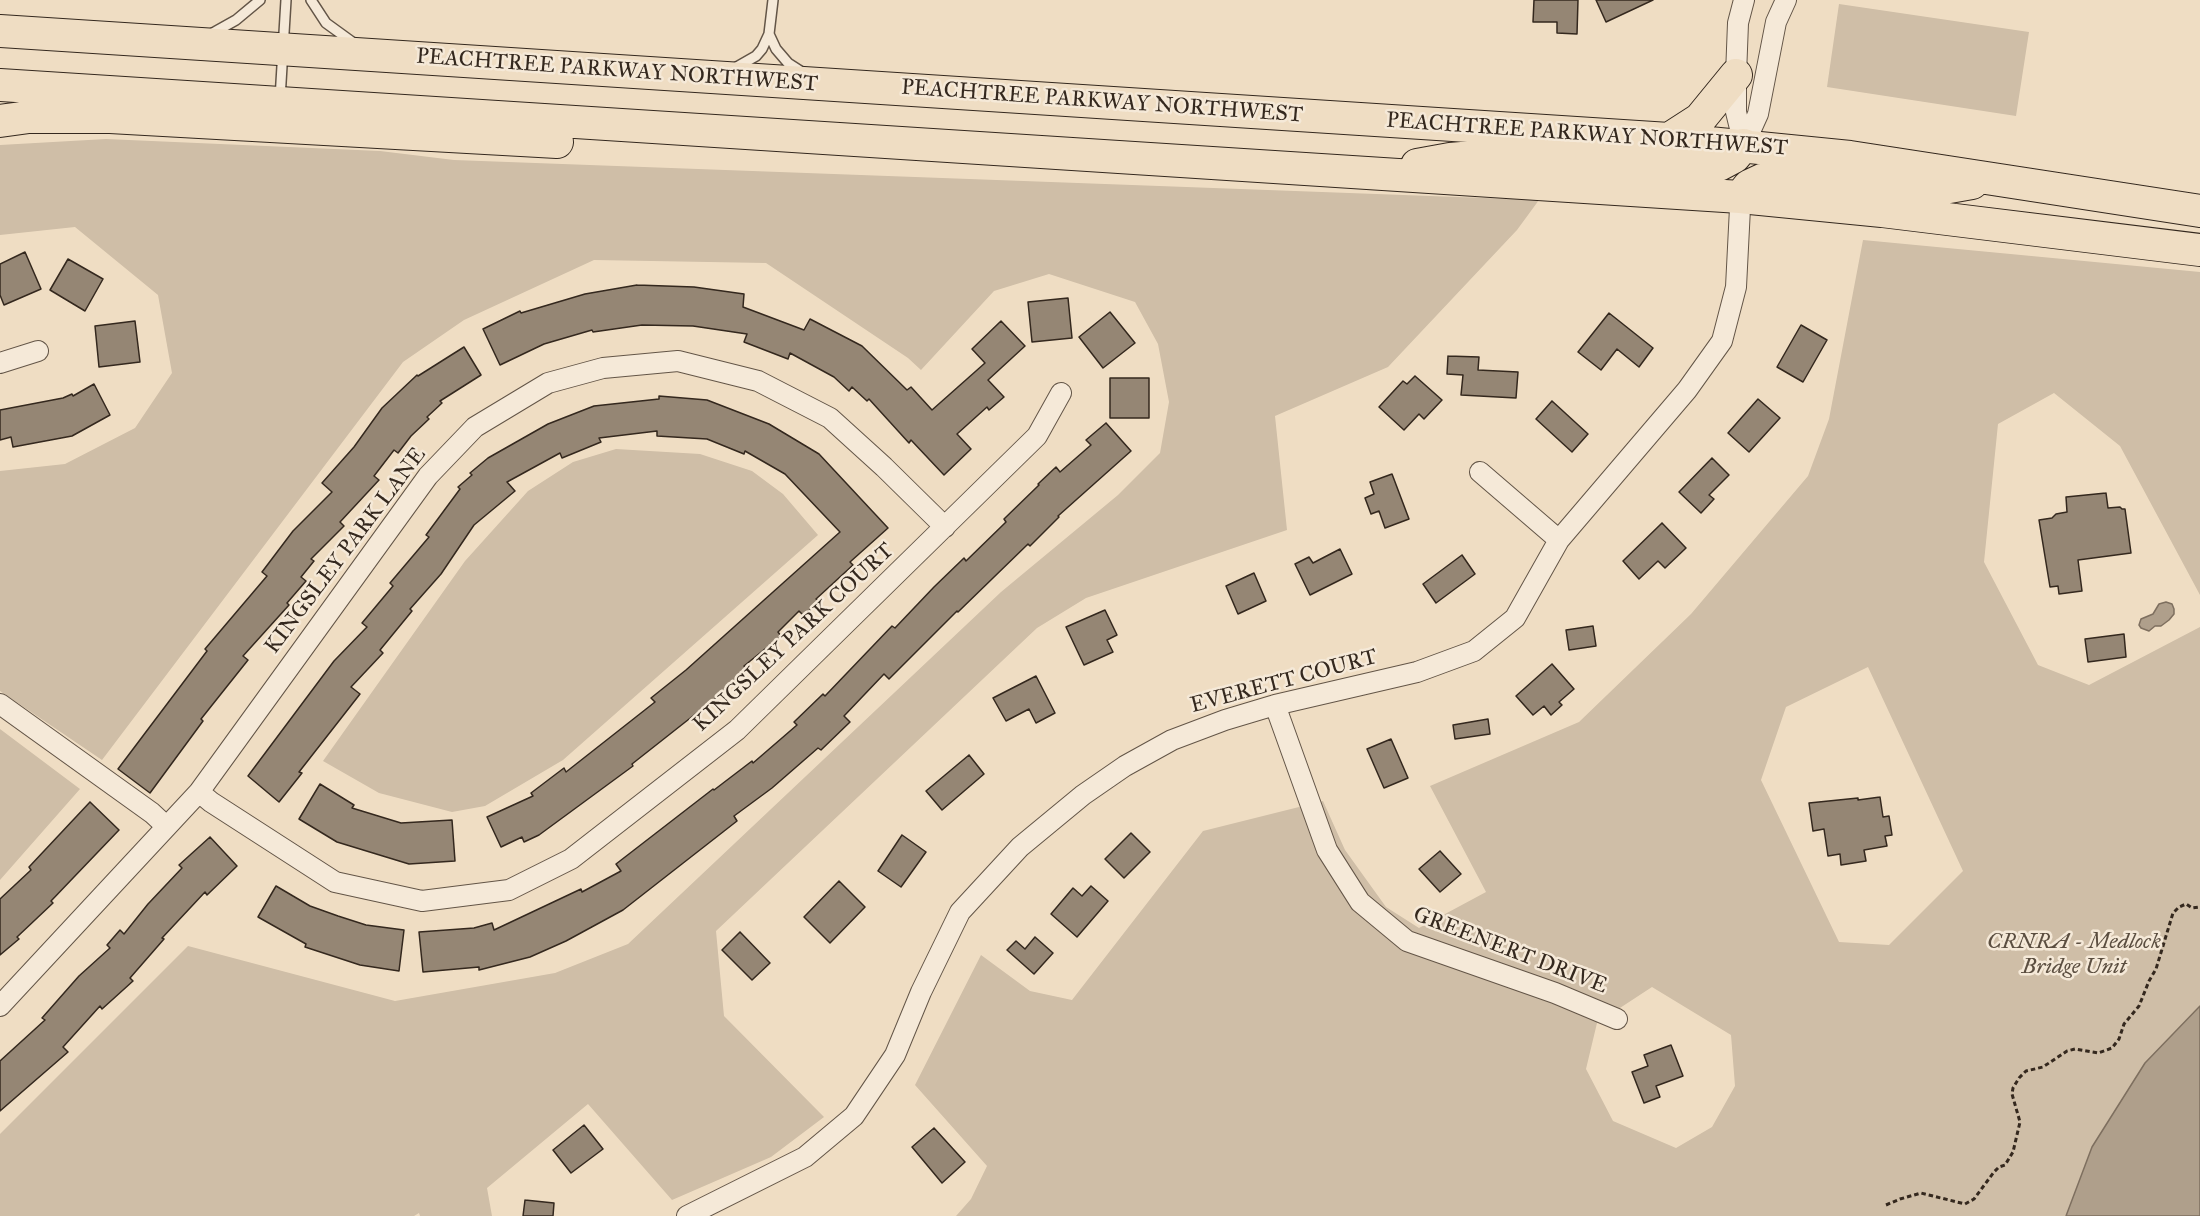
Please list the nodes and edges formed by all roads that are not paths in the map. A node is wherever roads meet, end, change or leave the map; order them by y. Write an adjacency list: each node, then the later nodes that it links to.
1 (260, 0): 9 (lane)
2 (286, 0): 10 (lane)
3 (311, 0): 11 (lane)
4 (773, 0): 8 (lane)
5 (1744, 0): 12 (street)
6 (1786, 0): 20 (street)
7 (0, 31): 9 (highway, PEACHTREE PARKWAY NORTHWEST)
8 (769, 34): 13 (lane); 15 (lane)
9 (182, 43): 10 (highway, PEACHTREE PARKWAY NORTHWEST)
10 (284, 49): 11 (highway, PEACHTREE PARKWAY NORTHWEST); 16 (lane)
11 (373, 54): 13 (highway, PEACHTREE PARKWAY NORTHWEST)
12 (1736, 75): 19 (highway); 20 (street)
13 (717, 76): 15 (highway, PEACHTREE PARKWAY NORTHWEST)
14 (0, 85): 16 (highway)
15 (824, 85): 19 (highway, PEACHTREE PARKWAY NORTHWEST)
16 (280, 102): 18 (highway)
17 (0, 121): 18 (highway)
18 (836, 139): 21 (highway)
19 (1669, 139): 20 (highway, PEACHTREE PARKWAY NORTHWEST)
20 (1744, 145): 21 (highway); 22 (highway, PEACHTREE PARKWAY NORTHWEST); 23 (street, EVERETT COURT)
21 (1381, 175): 23 (highway)
22 (1993, 178): 23 (highway); 24 (highway, PEACHTREE PARKWAY NORTHWEST)
23 (1740, 197): 25 (highway); 31 (street, EVERETT COURT)
24 (2200, 211)
25 (2200, 250)
26 (38, 351): 27 (street)
27 (0, 363)
28 (1061, 393): 30 (street, KINGSLEY PARK COURT)
29 (1480, 472): 31 (street)
30 (945, 527): 34 (street, KINGSLEY PARK COURT); 34 (street, KINGSLEY PARK LANE)
31 (1559, 540): 33 (street, EVERETT COURT)
32 (0, 704): 35 (street)
33 (1275, 705): 37 (street, GREENERT DRIVE); 38 (street, EVERETT COURT)
34 (199, 792): 35 (street, KINGSLEY PARK LANE)
35 (166, 826): 36 (street, KINGSLEY PARK LANE)
36 (0, 1006)
37 (1617, 1019)
38 (687, 1216)

